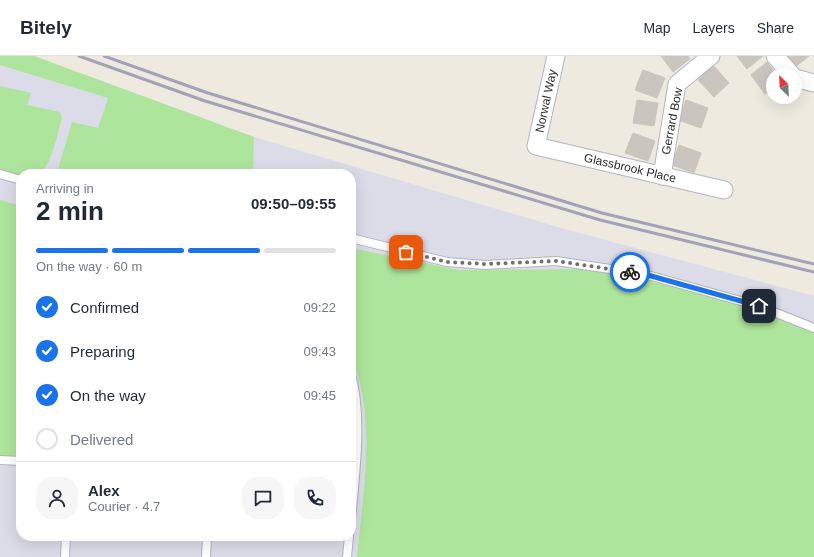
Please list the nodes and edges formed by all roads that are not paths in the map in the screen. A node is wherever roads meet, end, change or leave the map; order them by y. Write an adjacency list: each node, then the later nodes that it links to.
1 (556, 56): 7 (street, Norwal Way)
2 (711, 56): 9 (street, Gerrard Bow)
3 (776, 56): 4 (street)
4 (786, 68)
5 (802, 80): 6 (street)
6 (814, 83)
7 (536, 146): 9 (street, Glassbrook Place)
8 (0, 174): 10 (lane)
9 (662, 176): 11 (street, Glassbrook Place)
10 (16, 179)
11 (724, 190)
12 (356, 239): 13 (lane)
13 (814, 328)
14 (356, 401): 15 (lane)
15 (356, 426)
16 (0, 460): 17 (lane)
17 (16, 461)
18 (66, 541): 21 (lane)
19 (207, 541): 22 (lane)
20 (349, 541): 23 (lane)
21 (65, 557)
22 (206, 557)
23 (348, 557)

